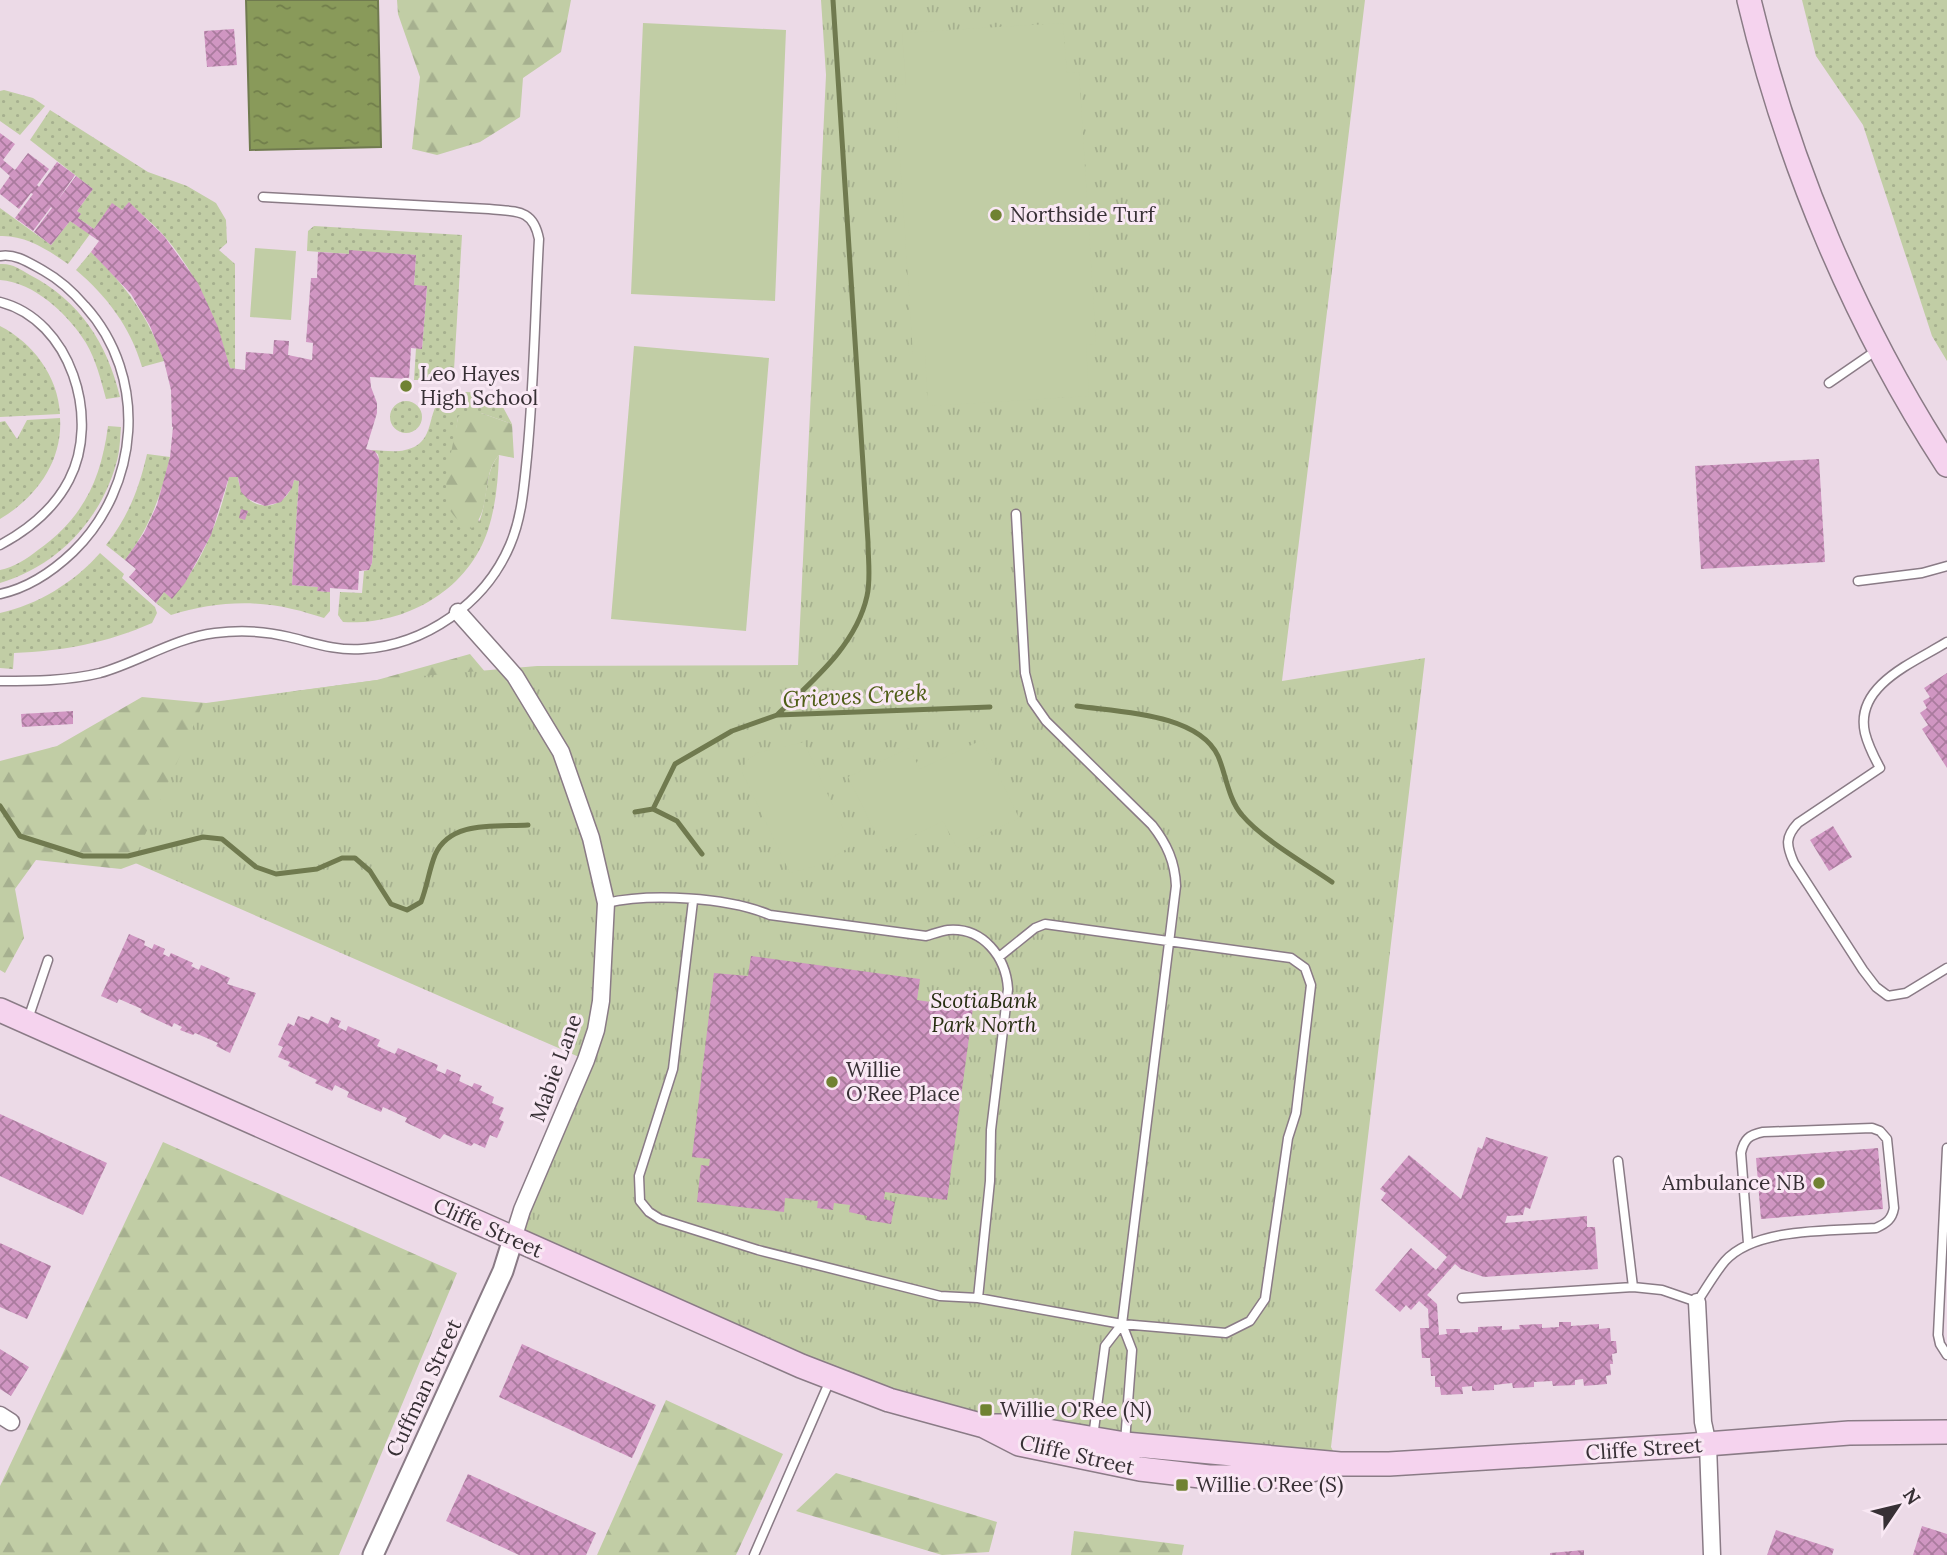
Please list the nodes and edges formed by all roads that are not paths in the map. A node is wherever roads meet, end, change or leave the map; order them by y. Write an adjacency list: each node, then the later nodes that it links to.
1 (1749, 0): 5 (main road)
2 (263, 197): 13 (lane)
3 (0, 256): 12 (lane)
4 (0, 302): 9 (lane)
5 (1880, 348): 6 (lane); 7 (main road)
6 (1829, 383)
7 (1947, 465)
8 (1017, 514): 18 (lane)
9 (0, 545)
10 (1947, 566): 11 (lane)
11 (1858, 582)
12 (0, 594)
13 (458, 612): 15 (lane); 17 (street, Mabie Lane)
14 (1947, 642): 21 (lane)
15 (0, 681)
16 (693, 901): 17 (lane); 19 (lane); 30 (lane)
17 (606, 903): 27 (street, Mabie Lane)
18 (1170, 940): 19 (lane); 33 (lane); 33 (lane)
19 (999, 957): 30 (lane)
20 (48, 960): 23 (lane)
21 (1947, 968)
22 (0, 1010): 23 (main road, Cliffe Street)
23 (27, 1021): 27 (main road, Cliffe Street)
24 (1947, 1148): 26 (lane)
25 (1618, 1161): 29 (lane)
26 (1946, 1192): 34 (lane)
27 (513, 1239): 35 (main road, Cliffe Street); 41 (street, Cuffman Street)
28 (1748, 1243): 28 (lane); 32 (lane)
29 (1633, 1287): 31 (lane); 32 (lane)
30 (978, 1298): 33 (lane)
31 (1462, 1298)
32 (1697, 1302): 38 (street)
33 (1122, 1324): 37 (lane); 39 (lane)
34 (1947, 1355)
35 (831, 1378): 39 (main road, Cliffe Street); 42 (lane)
36 (1947, 1432): 38 (main road, Cliffe Street)
37 (1124, 1444): 39 (main road, Cliffe Street); 40 (main road, Cliffe Street); 40 (main road, Cliffe Street)
38 (1708, 1445): 40 (main road, Cliffe Street); 43 (street)
39 (1091, 1450)
40 (1340, 1464)
41 (373, 1555)
42 (754, 1555)
43 (1712, 1555)

